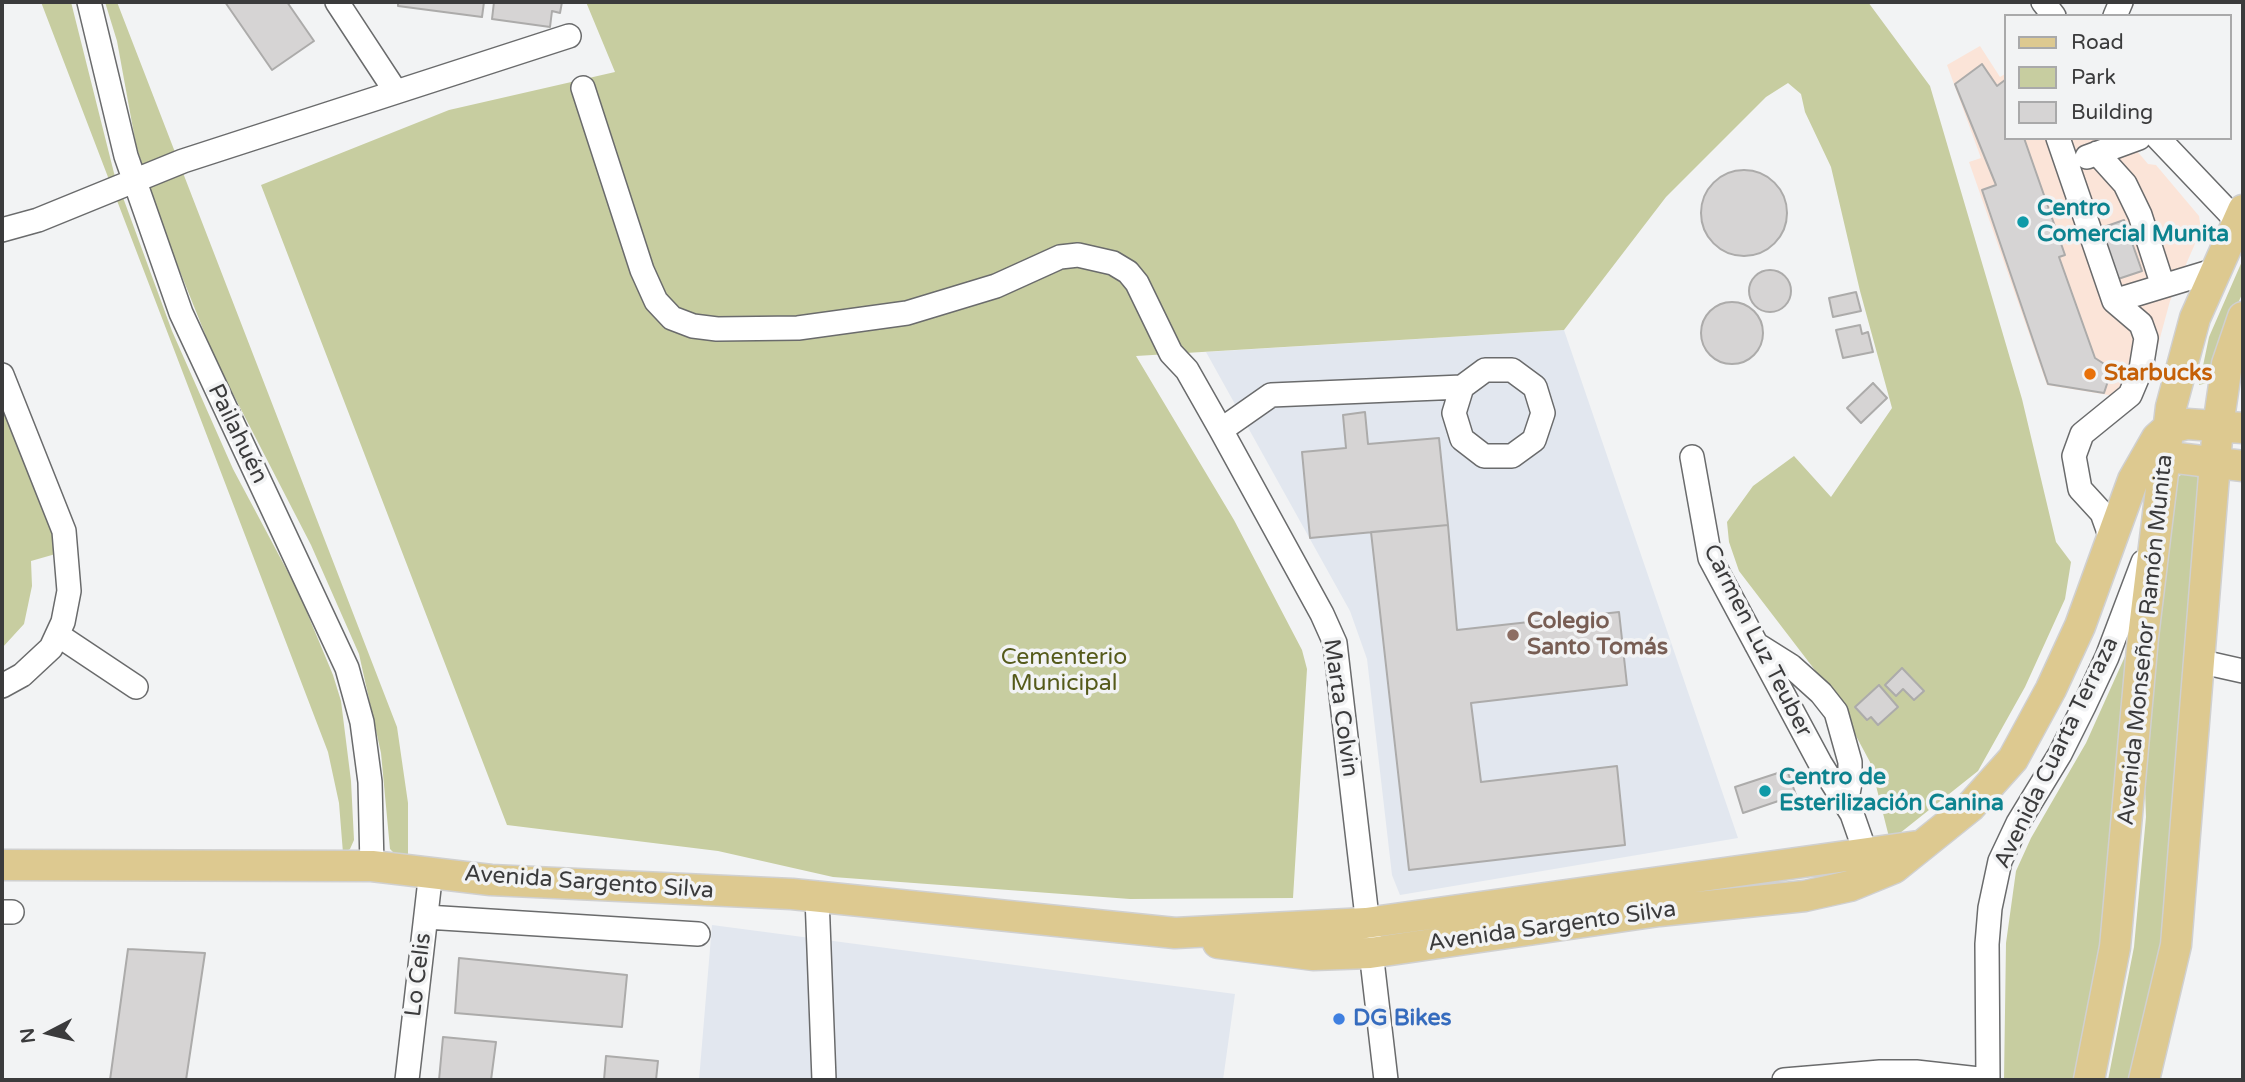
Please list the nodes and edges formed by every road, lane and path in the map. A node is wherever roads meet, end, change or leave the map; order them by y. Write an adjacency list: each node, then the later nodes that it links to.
1 (89, 2): 11 (street, Pailahuén)
2 (337, 2): 5 (street)
3 (569, 36): 5 (street)
4 (583, 88): 21 (street, Marta Colvin)
5 (396, 92): 11 (street)
6 (2060, 140): 10 (street)
7 (2133, 140): 9 (street)
8 (2160, 140): 12 (street)
9 (2097, 153): 10 (street); 15 (street)
10 (2067, 164): 16 (street)
11 (134, 180): 13 (street); 39 (street, Pailahuén)
12 (2241, 216): 14 (main road, Avenida Monseñor Ramón Munita)
13 (2, 230)
14 (2216, 270): 15 (street); 22 (main road, Avenida Monseñor Ramón Munita)
15 (2163, 286): 16 (street)
16 (2114, 300): 26 (street)
17 (2243, 317): 20 (main road)
18 (2, 375): 29 (street)
19 (1462, 387): 21 (street)
20 (2231, 427): 22 (main road); 24 (main road)
21 (1221, 430): 43 (street, Marta Colvin)
22 (2166, 443): 24 (main road); 25 (main road); 27 (main road, Avenida Monseñor Ramón Munita)
23 (1692, 457): 30 (street, Carmen Luz Teuber)
24 (2229, 464): 31 (main road)
25 (2131, 488): 26 (street); 28 (main road, Avenida Sargento Silva)
26 (2097, 507): 28 (street)
27 (2158, 516): 51 (street, Avenida Cuarta Terraza); 52 (main road, Avenida Monseñor Ramón Munita)
28 (2112, 541): 36 (main road, Avenida Sargento Silva)
29 (58, 635): 33 (street); 34 (street)
30 (1755, 644): 35 (street, Carmen Luz Teuber); 35 (street)
31 (2198, 661): 32 (street); 53 (main road)
32 (2243, 671)
33 (2, 686)
34 (136, 687)
35 (1846, 804): 37 (street, Carmen Luz Teuber)
36 (1918, 846): 37 (main road, Avenida Sargento Silva); 46 (main road, Avenida Sargento Silva)
37 (1866, 854): 43 (main road, Avenida Sargento Silva)
38 (2, 865): 39 (main road, Avenida Sargento Silva)
39 (372, 866): 40 (main road, Avenida Sargento Silva)
40 (431, 871): 41 (main road, Avenida Sargento Silva); 42 (street, Lo Celis)
41 (817, 897): 44 (main road, Avenida Sargento Silva); 48 (street)
42 (426, 917): 45 (street, Avenida Sargento Silva); 47 (street, Lo Celis)
43 (1366, 923): 44 (main road, Avenida Sargento Silva); 46 (street, Marta Colvin)
44 (1175, 933): 46 (main road, Avenida Sargento Silva)
45 (698, 934)
46 (1370, 953): 49 (street, Marta Colvin)
47 (407, 1080)
48 (824, 1080)
49 (1386, 1080)
50 (1784, 1080): 51 (street)
51 (1988, 1080)
52 (2089, 1080)
53 (2144, 1080)

